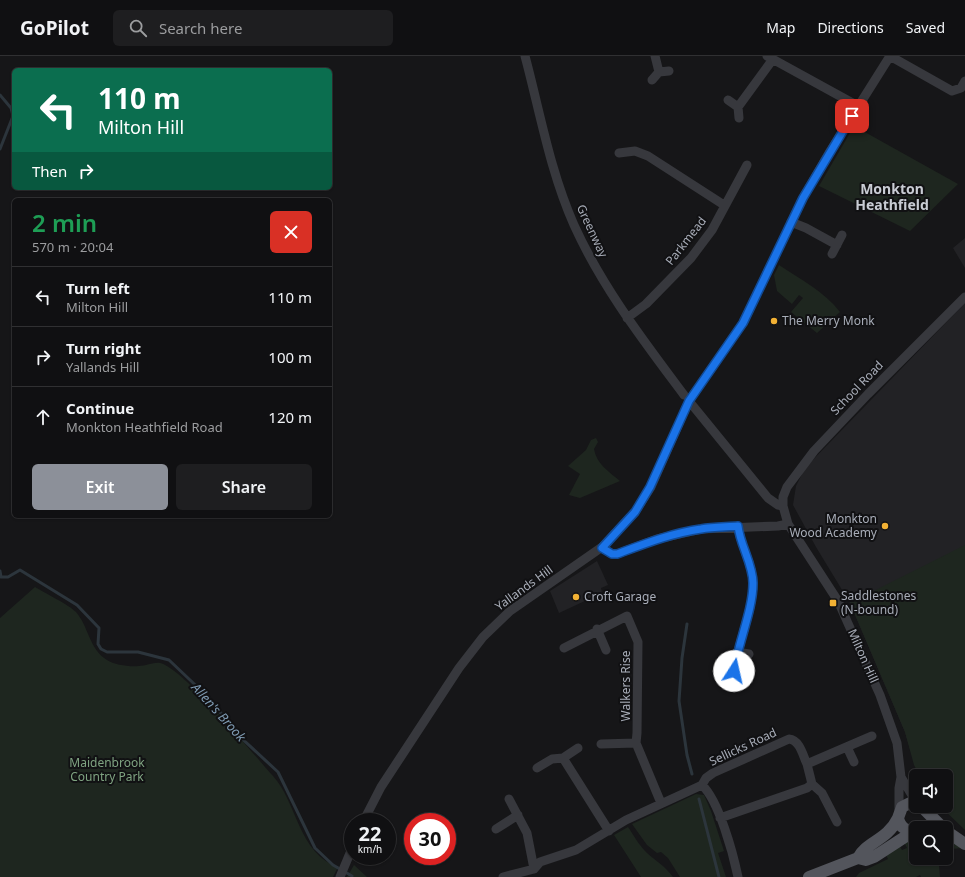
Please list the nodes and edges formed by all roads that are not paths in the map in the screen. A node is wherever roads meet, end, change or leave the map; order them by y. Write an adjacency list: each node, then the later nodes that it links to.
1 (525, 56): 19 (street, Greenway)
2 (655, 56): 5 (street)
3 (890, 56): 6 (street); 8 (street, Yallands Hill)
4 (770, 58): 8 (street); 9 (street)
5 (652, 80)
6 (965, 82)
7 (728, 100): 9 (street)
8 (858, 106): 14 (street, Yallands Hill)
9 (738, 107): 10 (street)
10 (739, 118)
11 (619, 153): 13 (street)
12 (747, 165): 13 (street, Parkmead)
13 (724, 205): 19 (street, Parkmead)
14 (791, 222): 16 (street); 20 (street, Yallands Hill)
15 (842, 235): 16 (street)
16 (836, 245): 17 (street)
17 (832, 254)
18 (965, 297): 21 (street, School Road)
19 (627, 318): 20 (street, Greenway)
20 (686, 398): 21 (street); 24 (street, Yallands Hill)
21 (783, 506): 22 (street, Milton Hill)
22 (788, 524): 23 (street); 40 (street, Milton Hill)
23 (738, 526): 24 (street); 28 (street)
24 (602, 548): 47 (street, Yallands Hill)
25 (597, 629): 26 (street, Walkers Rise); 27 (street, Walkers Rise); 32 (street, Walkers Rise)
26 (564, 648)
27 (606, 650)
28 (737, 652): 29 (street); 30 (street)
29 (749, 654)
30 (734, 671)
31 (872, 736): 34 (street)
32 (636, 743): 33 (street); 45 (street, Walkers Rise)
33 (601, 744)
34 (847, 747): 37 (street); 38 (street)
35 (578, 748): 36 (street)
36 (563, 758): 39 (street); 56 (street)
37 (854, 762)
38 (807, 764): 41 (street, Sellicks Road); 42 (street, Sellicks Road)
39 (537, 768)
40 (901, 777): 43 (street, Milton Hill); 49 (street, Milton Hill)
41 (812, 784): 51 (street); 53 (street, Sellicks Road)
42 (702, 785): 45 (street, Sellicks Road); 51 (street)
43 (909, 789)
44 (509, 799): 50 (street)
45 (661, 803): 56 (street, Sellicks Road)
46 (909, 804): 49 (main road)
47 (368, 813)
48 (927, 813): 52 (main road, Milton Hill)
49 (898, 814): 55 (main road); 60 (main road)
50 (518, 815): 54 (street); 61 (street)
51 (720, 818): 64 (street)
52 (936, 821)
53 (837, 822)
54 (496, 829)
55 (909, 829)
56 (608, 831): 61 (street, Sellicks Road)
57 (909, 835): 60 (main road)
58 (953, 836): 59 (main road, Milton Hill)
59 (965, 844)
60 (858, 858): 62 (main road)
61 (534, 869): 63 (street, Sellicks Road)
62 (817, 876)
63 (503, 877)
64 (738, 877)

